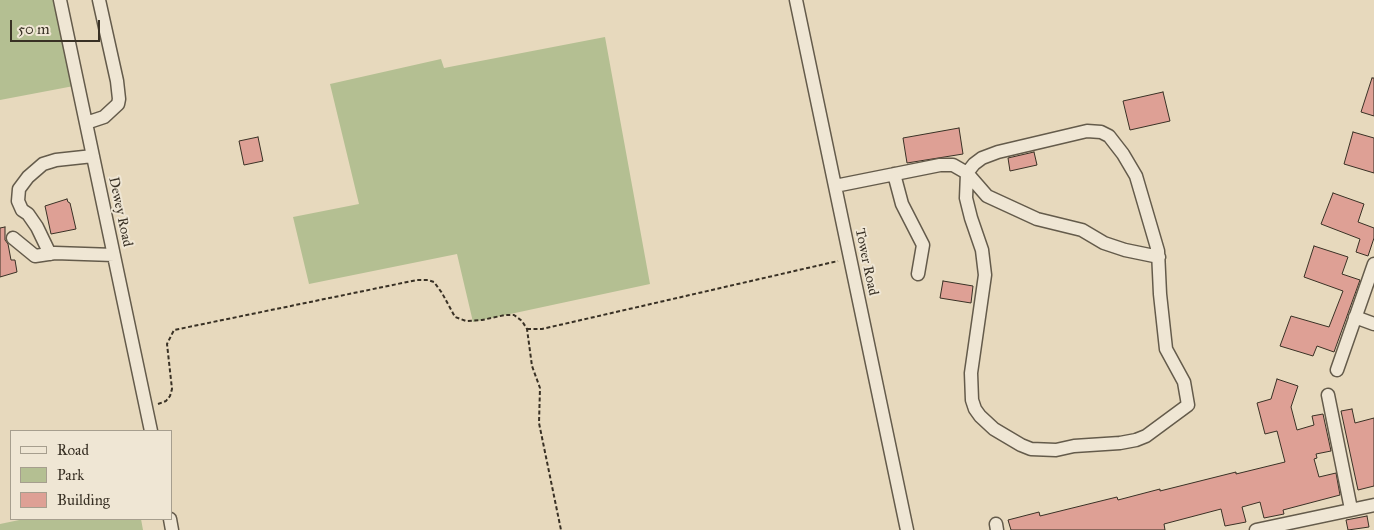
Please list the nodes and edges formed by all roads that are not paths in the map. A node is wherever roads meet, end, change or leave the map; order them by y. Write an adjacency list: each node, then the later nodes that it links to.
1 (60, 0): 4 (street, Dewey Road)
2 (99, 0): 4 (street)
3 (796, 0): 8 (street, Tower Road)
4 (86, 123): 5 (street, Dewey Road)
5 (93, 156): 10 (street); 11 (street, Dewey Road)
6 (967, 173): 7 (street); 12 (street); 12 (street); 12 (street)
7 (894, 174): 8 (street); 14 (street)
8 (835, 186): 22 (street, Tower Road)
9 (13, 238): 10 (street)
10 (50, 254): 11 (street)
11 (114, 255): 19 (street, Dewey Road)
12 (1159, 257)
13 (1374, 264): 15 (street)
14 (918, 274)
15 (1356, 318): 16 (street); 17 (street)
16 (1374, 324)
17 (1337, 370)
18 (1328, 395): 21 (street)
19 (151, 430)
20 (1374, 505): 21 (street)
21 (1351, 509): 23 (street)
22 (907, 530)
23 (1256, 530)

